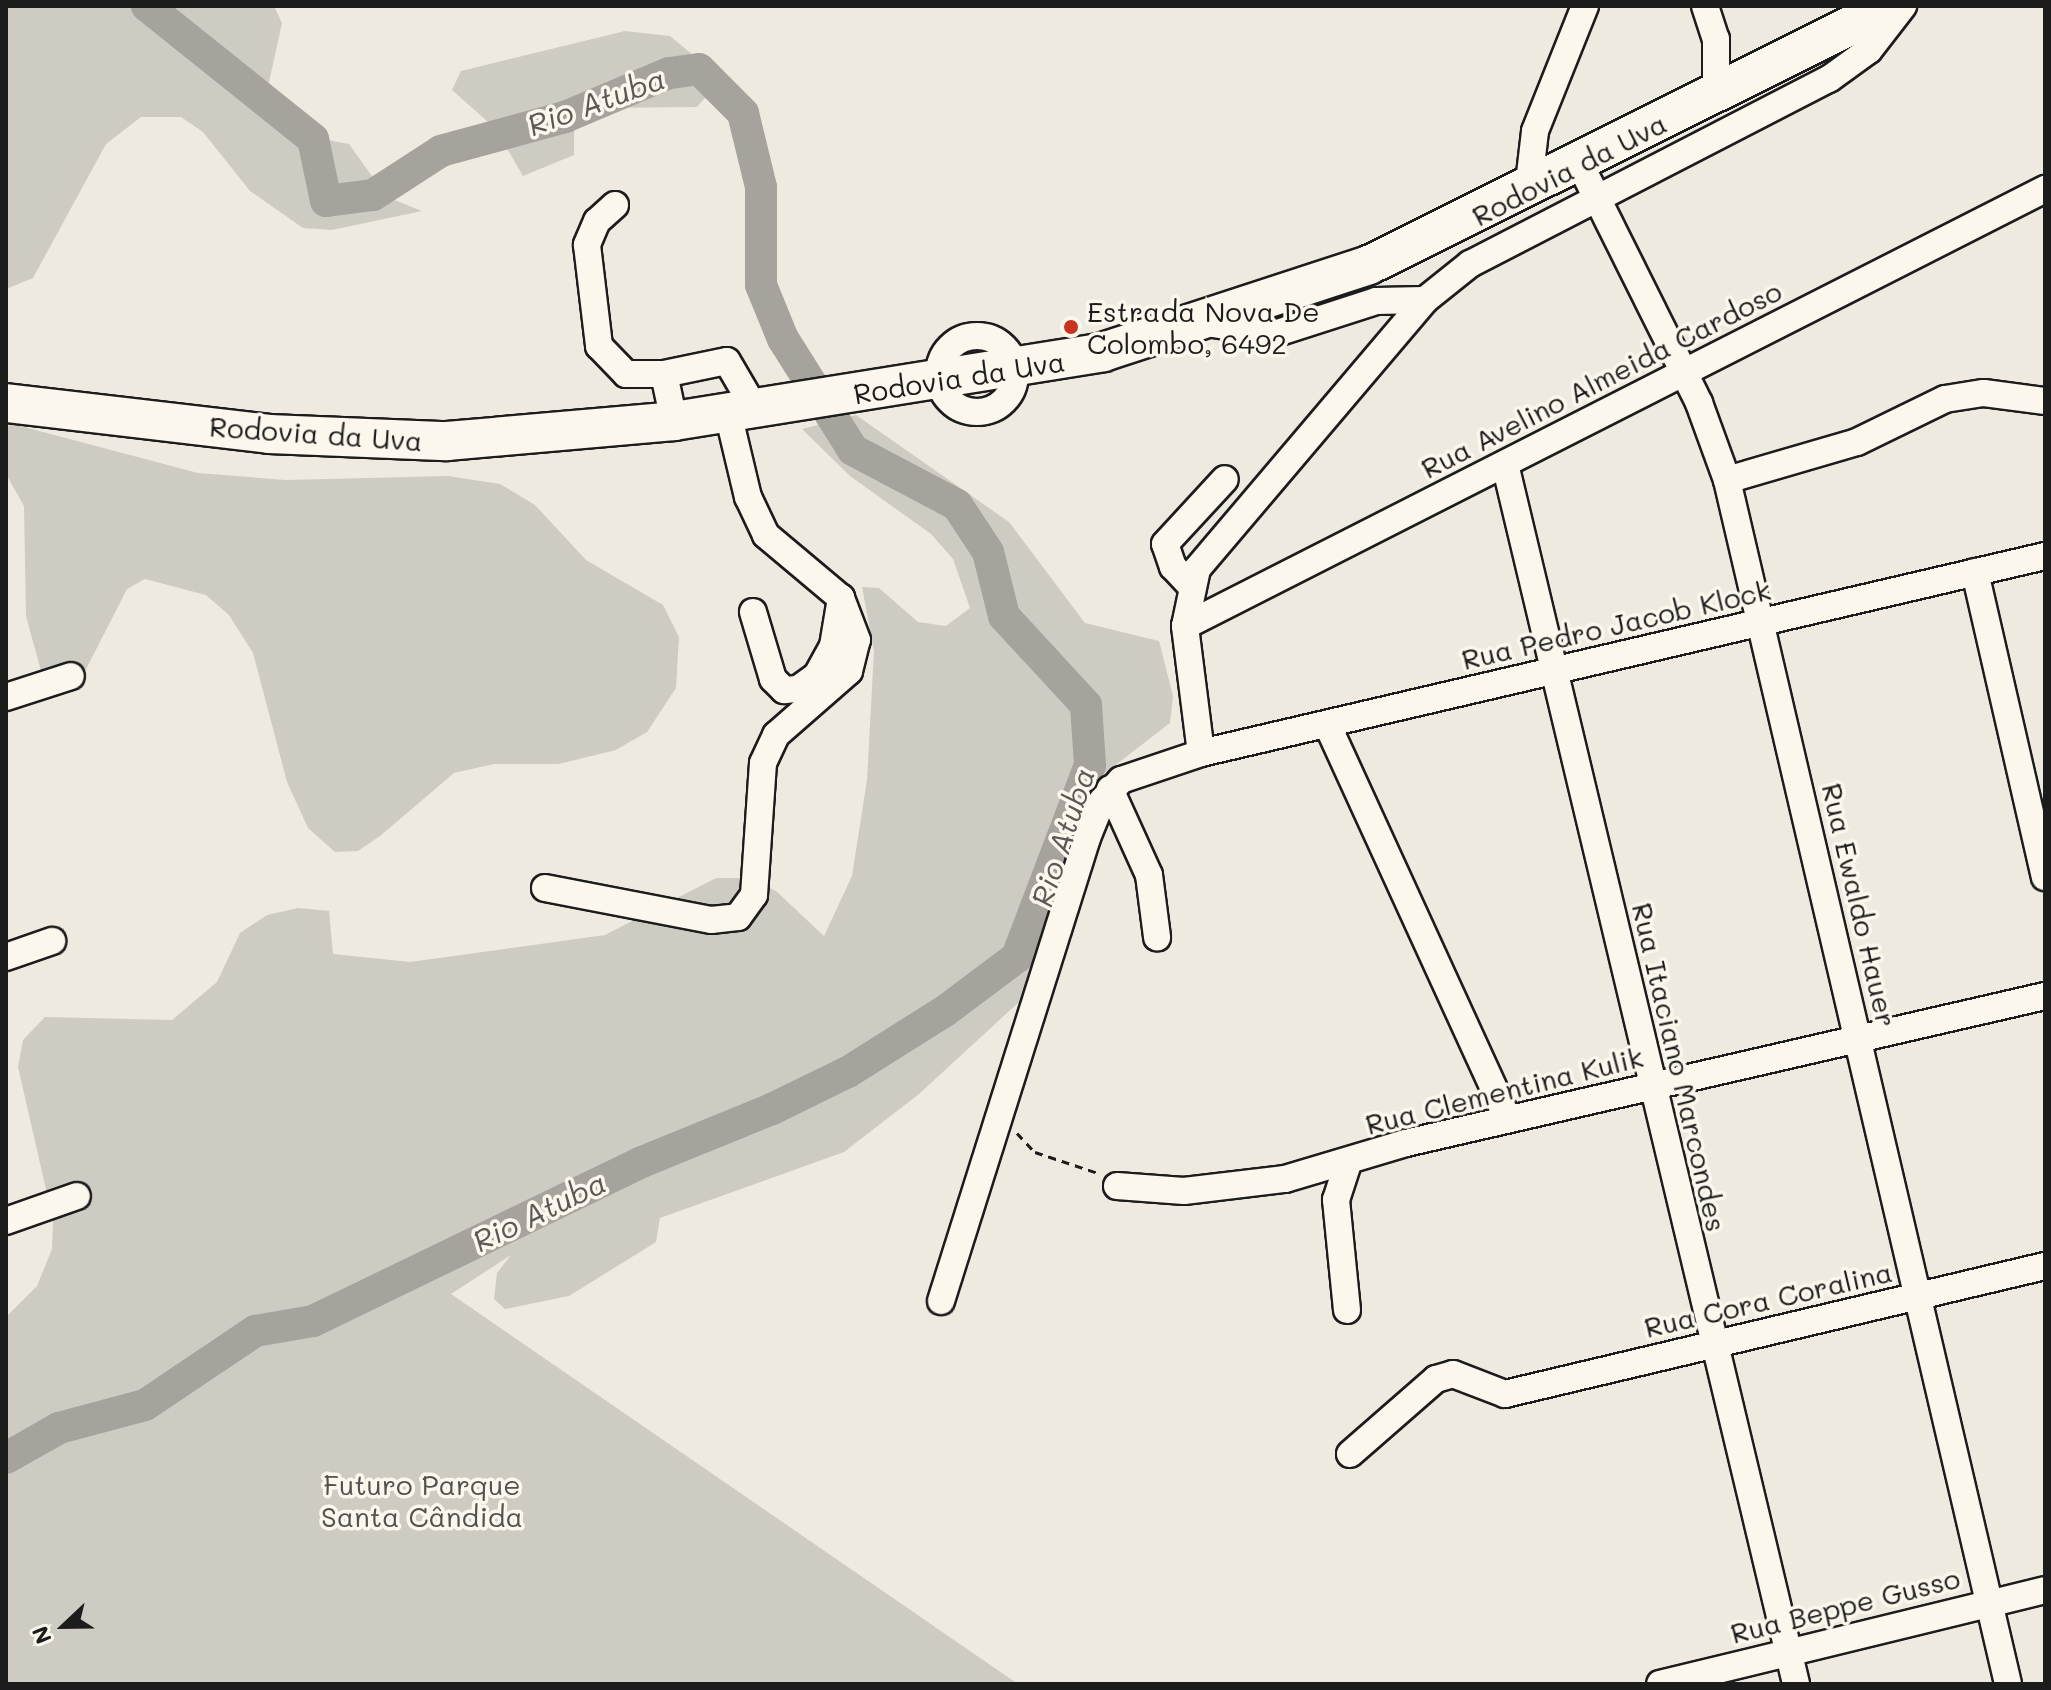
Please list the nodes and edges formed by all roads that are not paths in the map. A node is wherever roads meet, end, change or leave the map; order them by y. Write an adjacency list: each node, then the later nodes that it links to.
1 (1585, 6): 8 (street)
2 (1705, 6): 5 (street)
3 (1890, 6): 5 (highway, Rodovia da Uva)
4 (1903, 6): 9 (street)
5 (1716, 95): 6 (highway, Rodovia da Uva)
6 (1580, 164): 8 (highway, Rodovia da Uva); 9 (street, Rua Ewaldo Hauer)
7 (2045, 189): 13 (street, Rua Avelino Almeida Cardoso)
8 (1528, 191): 12 (highway, Rodovia da Uva)
9 (1597, 198): 11 (street); 13 (street, Rua Ewaldo Hauer)
10 (615, 205): 14 (street)
11 (1425, 300): 12 (street); 24 (street)
12 (1207, 323): 17 (highway, Rodovia da Uva)
13 (1684, 373): 19 (street, Rua Avelino Almeida Cardoso); 21 (street, Rua Ewaldo Hauer)
14 (664, 374): 17 (street); 18 (street)
15 (2045, 401): 21 (street)
16 (6, 403): 18 (highway, Rodovia da Uva)
17 (756, 409): 18 (highway, Rodovia da Uva); 25 (street)
18 (674, 421)
19 (1505, 464): 28 (street, Rua Avelino Almeida Cardoso); 29 (street, Rua Itaciano Marcondes)
20 (1225, 479): 24 (street)
21 (1727, 480): 27 (street, Rua Ewaldo Hauer)
22 (2045, 556): 23 (street, Rua Pedro Jacob Klock)
23 (1975, 572): 27 (street, Rua Pedro Jacob Klock); 34 (street)
24 (1190, 585): 28 (street)
25 (841, 598): 26 (street); 37 (street)
26 (753, 612)
27 (1761, 622): 29 (street, Rua Pedro Jacob Klock); 42 (street, Rua Ewaldo Hauer)
28 (1185, 626): 33 (street)
29 (1556, 670): 32 (street, Rua Pedro Jacob Klock); 43 (street, Rua Itaciano Marcondes)
30 (71, 676): 31 (street)
31 (6, 697)
32 (1327, 724): 33 (street, Rua Pedro Jacob Klock); 44 (street)
33 (1201, 753): 35 (street, Rua Pedro Jacob Klock)
34 (2033, 773): 36 (street)
35 (1110, 789): 38 (street); 51 (street)
36 (2045, 877)
37 (545, 888)
38 (1157, 937)
39 (52, 941): 40 (street)
40 (6, 957)
41 (2045, 996): 42 (street, Rua Clementina Kulik)
42 (1858, 1038): 43 (street, Rua Clementina Kulik); 50 (street, Rua Ewaldo Hauer)
43 (1652, 1086): 44 (street, Rua Clementina Kulik); 53 (street, Rua Itaciano Marcondes)
44 (1508, 1119): 45 (street, Rua Clementina Kulik)
45 (1348, 1164): 46 (street, Rua Clementina Kulik); 52 (street)
46 (1117, 1186)
47 (77, 1196): 48 (street)
48 (6, 1221)
49 (2045, 1266): 50 (street, Rua Cora Coralina)
50 (1918, 1296): 53 (street, Rua Cora Coralina); 56 (street, Rua Ewaldo Hauer)
51 (941, 1301)
52 (1347, 1310)
53 (1712, 1345): 54 (street, Rua Cora Coralina); 57 (street, Rua Itaciano Marcondes)
54 (1350, 1454)
55 (2045, 1590): 56 (street, Rua Beppe Gusso)
56 (1990, 1603): 57 (street, Rua Beppe Gusso); 60 (street, Rua Ewaldo Hauer)
57 (1783, 1653): 58 (street, Rua Beppe Gusso); 59 (street, Rua Itaciano Marcondes)
58 (1660, 1684)
59 (1796, 1684)
60 (2008, 1684)

